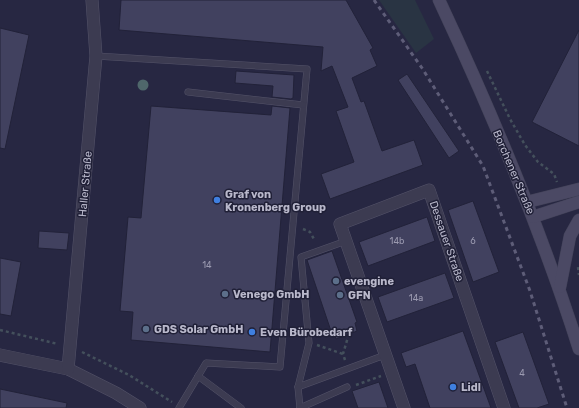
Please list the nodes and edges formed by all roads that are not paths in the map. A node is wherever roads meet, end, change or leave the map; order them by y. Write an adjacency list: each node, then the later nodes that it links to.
1 (92, 0): 3 (street, Haller Straße)
2 (439, 0): 7 (main road, Borchener Straße)
3 (96, 56): 5 (lane); 16 (street, Haller Straße)
4 (188, 92): 5 (lane)
5 (303, 105): 17 (lane)
6 (579, 189): 7 (main road)
7 (527, 202): 9 (main road, Borchener Straße)
8 (579, 202): 9 (main road)
9 (534, 217): 12 (main road, Borchener Straße)
10 (579, 220): 12 (main road)
11 (346, 241): 15 (street, Dessauer Straße); 18 (lane); 25 (street, Dessauer Straße)
12 (560, 288): 13 (main road, Borchener Straße)
13 (579, 349)
14 (0, 355): 16 (street)
15 (385, 355): 18 (lane); 24 (street, Dessauer Straße)
16 (68, 369): 21 (street)
17 (198, 376): 20 (lane); 22 (lane)
18 (298, 387): 23 (lane)
19 (347, 388): 23 (lane)
20 (180, 407)
21 (140, 408)
22 (241, 408)
23 (300, 408)
24 (404, 408)
25 (504, 408)

